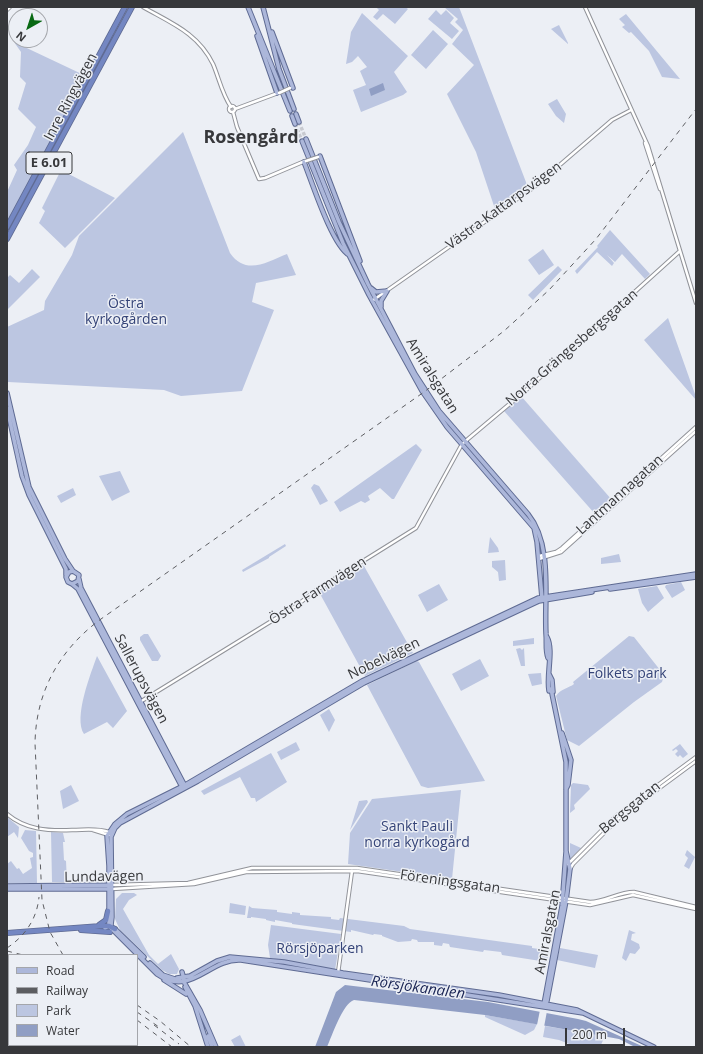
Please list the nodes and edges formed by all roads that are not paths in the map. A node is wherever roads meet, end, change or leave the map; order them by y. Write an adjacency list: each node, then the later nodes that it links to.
1 (10, 7): 8 (street)
2 (126, 7): 28 (highway, Inre Ringvägen / E 6.01)
3 (132, 7): 27 (highway, Inre Ringvägen / E 6.01)
4 (143, 7): 13 (street)
5 (248, 7): 9 (main road)
6 (263, 7): 10 (main road)
7 (585, 7): 16 (street)
8 (7, 10)
9 (253, 23): 12 (main road); 17 (main road)
10 (268, 23): 11 (main road); 15 (main road)
11 (291, 88): 12 (street, bridge)
12 (278, 93): 14 (street)
13 (231, 107): 14 (street); 18 (street)
14 (235, 109): 18 (street)
15 (294, 109)
16 (630, 110): 31 (street); 34 (street, Västra Kattarpsvägen)
17 (290, 111)
18 (233, 112): 26 (street)
19 (296, 114): 21 (main road)
20 (292, 116): 22 (main road)
21 (299, 122)
22 (295, 124)
23 (306, 139): 33 (main road, Amiralsgatan)
24 (302, 141): 32 (main road, Amiralsgatan)
25 (319, 156): 26 (street, bridge); 33 (main road)
26 (305, 161): 32 (main road)
27 (26, 204): 29 (highway, Inre Ringvägen / E 6.01); 30 (highway)
28 (8, 226)
29 (7, 240)
30 (7, 244)
31 (680, 251): 36 (street); 43 (street, Norra Grängesbergsgatan)
32 (349, 255): 35 (main road, Amiralsgatan)
33 (368, 284): 34 (main road); 35 (main road, Amiralsgatan)
34 (387, 291): 35 (street, Västra Kattarpsvägen); 37 (main road)
35 (374, 300): 37 (main road, Amiralsgatan); 43 (main road, Amiralsgatan)
36 (696, 303)
37 (385, 319): 43 (main road, Amiralsgatan)
38 (7, 394): 44 (main road, Sallerupsvägen)
39 (7, 408): 42 (main road, Sallerupsvägen)
40 (696, 427): 45 (street, Lantmannagatan)
41 (696, 431): 45 (street, Lantmannagatan)
42 (14, 436): 44 (main road); 48 (main road, Sallerupsvägen)
43 (463, 444): 45 (main road, Amiralsgatan); 54 (street, Östra Farmvägen)
44 (21, 453): 46 (main road, Sallerupsvägen)
45 (541, 557): 52 (main road, Amiralsgatan)
46 (73, 571): 48 (main road); 50 (main road, Sallerupsvägen)
47 (696, 574): 52 (main road, Nobelvägen)
48 (66, 575): 51 (main road, Sallerupsvägen)
49 (696, 577): 52 (main road, Nobelvägen)
50 (79, 579): 51 (main road); 54 (main road, Sallerupsvägen)
51 (72, 584): 54 (main road, Sallerupsvägen)
52 (544, 598): 55 (main road, Amiralsgatan); 58 (main road, Nobelvägen)
53 (551, 689): 55 (main road, Amiralsgatan)
54 (139, 703): 58 (main road, Sallerupsvägen)
55 (554, 707): 61 (main road, Amiralsgatan)
56 (696, 757): 62 (street, Bergsgatan)
57 (696, 761): 63 (street, Bergsgatan)
58 (184, 787): 60 (main road, Nobelvägen)
59 (7, 814): 60 (street)
60 (110, 834): 67 (main road)
61 (566, 851): 62 (main road, Amiralsgatan); 65 (main road, Amiralsgatan)
62 (568, 864): 63 (main road, Amiralsgatan); 65 (main road, Amiralsgatan)
63 (570, 869): 69 (main road, Amiralsgatan)
64 (352, 870): 66 (street, Föreningsgatan); 69 (street, Föreningsgatan); 79 (street)
65 (564, 870): 69 (main road, Amiralsgatan)
66 (200, 882): 67 (street, Lundavägen)
67 (110, 887): 68 (main road, Lundavägen); 71 (main road); 72 (main road)
68 (7, 888)
69 (564, 900): 70 (street, Föreningsgatan); 83 (main road, Amiralsgatan)
70 (696, 908)
71 (108, 910): 73 (highway); 74 (main road)
72 (112, 917): 74 (main road); 74 (main road)
73 (94, 926): 74 (highway); 75 (highway)
74 (111, 929): 75 (highway); 76 (main road); 80 (main road)
75 (7, 935)
76 (137, 954)
77 (138, 955): 78 (main road)
78 (146, 963): 80 (main road); 81 (main road)
79 (337, 974): 80 (main road); 80 (main road); 83 (main road)
80 (184, 979): 80 (main road); 81 (main road); 82 (main road); 82 (main road)
81 (188, 995): 84 (main road)
82 (192, 996): 84 (main road)
83 (544, 1006): 85 (main road)
84 (211, 1043)
85 (654, 1047)

